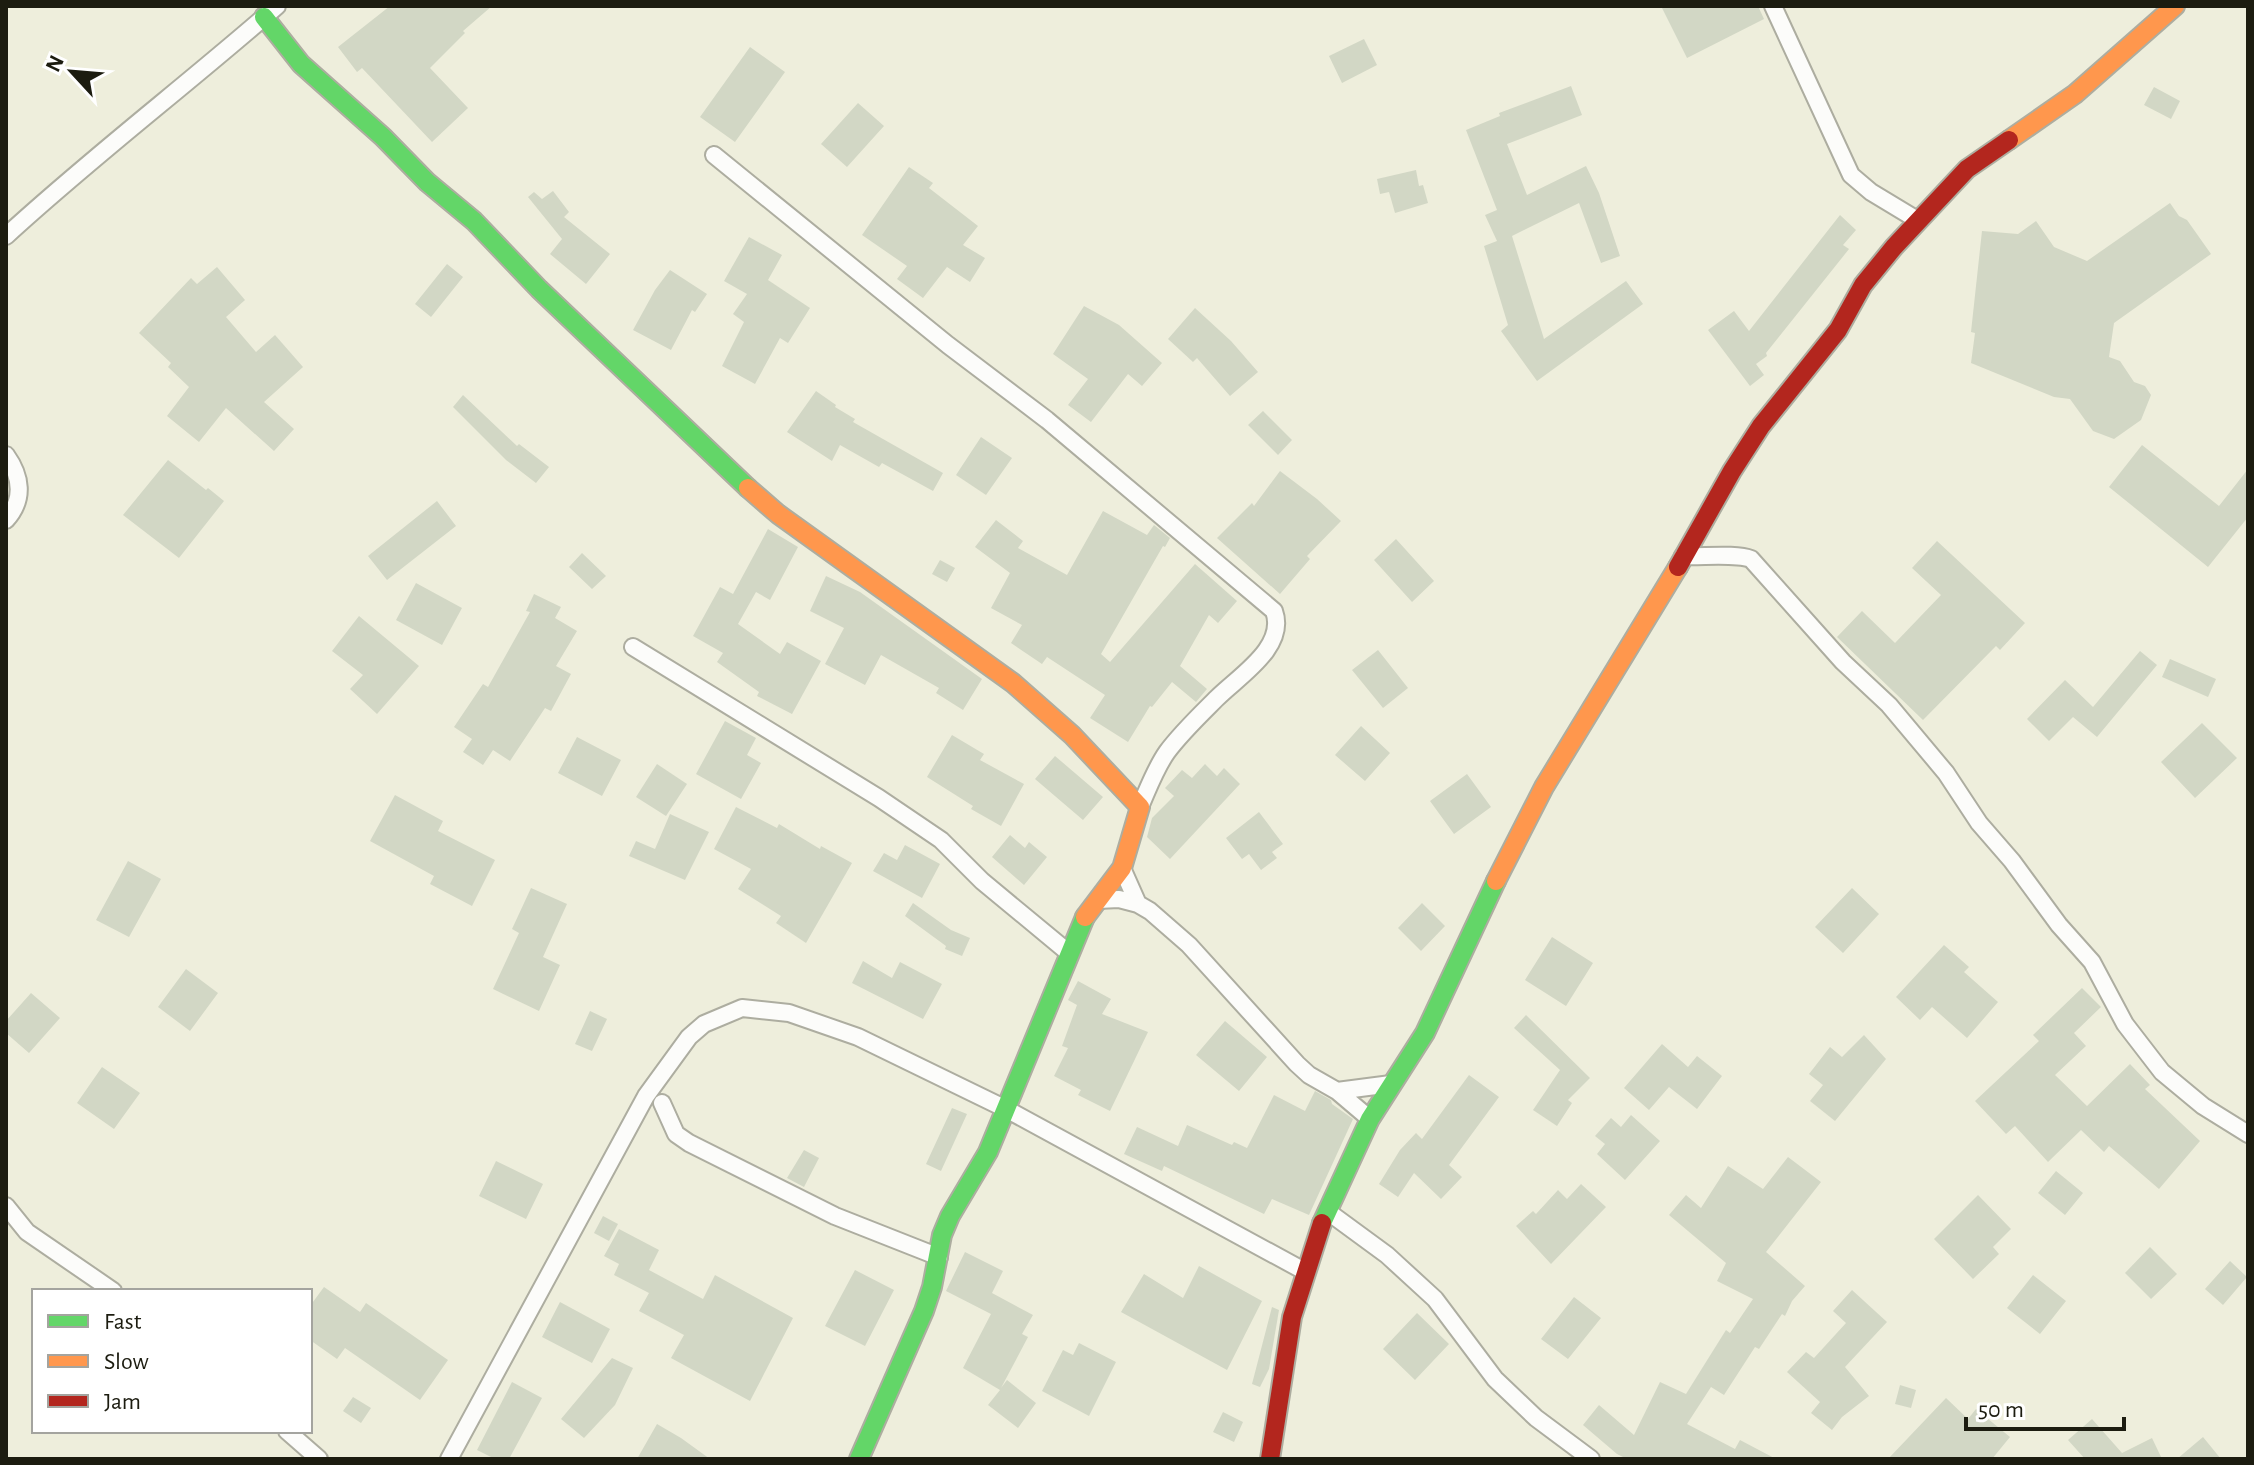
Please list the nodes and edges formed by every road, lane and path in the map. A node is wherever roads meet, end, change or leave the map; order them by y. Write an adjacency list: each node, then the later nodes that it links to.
1 (1773, 6): 5 (street)
2 (2175, 6): 5 (street)
3 (270, 12): 6 (street); 11 (street)
4 (714, 155): 11 (street)
5 (1919, 221): 9 (street)
6 (6, 236)
7 (6, 455): 8 (street)
8 (6, 520)
9 (1683, 556): 16 (street); 21 (street)
10 (633, 647): 15 (street)
11 (1140, 807): 12 (street)
12 (1122, 868): 13 (street); 14 (street)
13 (1098, 900): 14 (street); 15 (street)
14 (1138, 904): 17 (street)
15 (1069, 953): 19 (street)
16 (1391, 1084): 17 (street); 20 (street)
17 (1337, 1091): 20 (street)
18 (662, 1103): 24 (street)
19 (1006, 1109): 24 (street); 25 (street); 29 (street)
20 (1370, 1119): 23 (street)
21 (2248, 1134)
22 (6, 1206): 26 (street)
23 (1327, 1211): 25 (street); 32 (street)
24 (939, 1257): 30 (street)
25 (1306, 1272): 31 (street)
26 (110, 1289)
27 (289, 1433): 28 (street)
28 (319, 1459)
29 (449, 1459)
30 (859, 1459)
31 (1270, 1459)
32 (1591, 1459)

